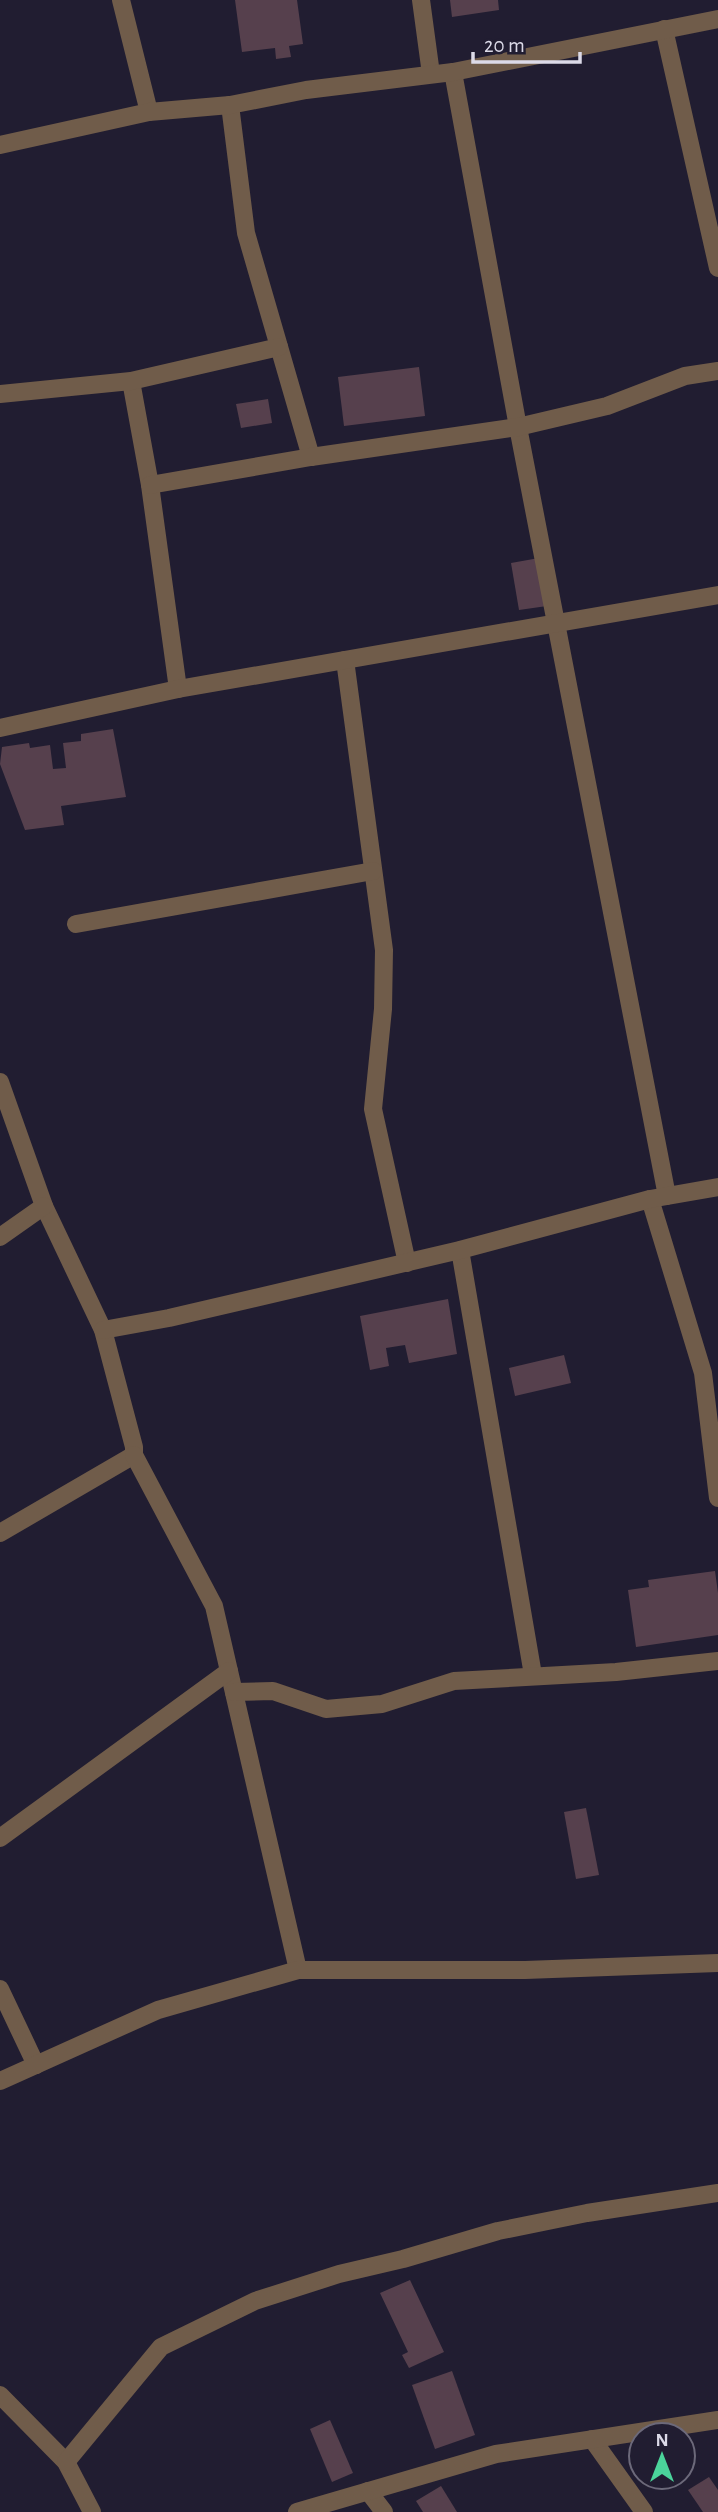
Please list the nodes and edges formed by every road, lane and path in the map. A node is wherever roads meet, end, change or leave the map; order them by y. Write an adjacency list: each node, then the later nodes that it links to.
1 (121, 0): 8 (street)
2 (421, 0): 6 (street)
3 (718, 19): 4 (street)
4 (664, 29): 5 (street); 10 (street)
5 (453, 72): 6 (street); 15 (street)
6 (431, 74): 7 (street)
7 (230, 105): 8 (street); 11 (street)
8 (149, 112): 9 (street)
9 (0, 145)
10 (718, 265)
11 (279, 347): 13 (street); 16 (street)
12 (718, 371): 15 (street)
13 (131, 382): 14 (street); 17 (street)
14 (0, 394)
15 (518, 427): 16 (street); 19 (street)
16 (311, 457): 17 (street)
17 (150, 485): 21 (street)
18 (718, 595): 19 (street)
19 (557, 622): 20 (street); 27 (street)
20 (345, 660): 21 (street); 23 (street)
21 (178, 690): 22 (street)
22 (0, 728)
23 (373, 871): 24 (street); 31 (street)
24 (76, 924)
25 (0, 1082): 28 (street)
26 (718, 1187): 27 (street)
27 (659, 1198): 30 (street); 34 (street)
28 (44, 1206): 29 (street); 32 (street)
29 (0, 1237)
30 (460, 1250): 31 (street); 38 (street)
31 (407, 1263): 32 (street)
32 (103, 1330): 33 (street)
33 (134, 1455): 35 (street); 37 (street)
34 (718, 1498)
35 (0, 1533)
36 (718, 1661): 38 (street)
37 (229, 1671): 39 (street); 40 (street)
38 (533, 1675): 39 (street)
39 (234, 1692): 42 (street)
40 (0, 1838)
41 (718, 1963): 42 (street)
42 (298, 1970): 44 (street)
43 (0, 1989): 44 (street)
44 (36, 2064): 45 (street)
45 (0, 2081)
46 (718, 2193): 50 (street)
47 (0, 2395): 50 (street)
48 (718, 2420): 49 (street)
49 (592, 2439): 51 (street); 55 (street)
50 (66, 2462): 52 (street)
51 (368, 2491): 53 (street); 54 (street)
52 (92, 2512)
53 (297, 2512)
54 (384, 2512)
55 (644, 2512)

